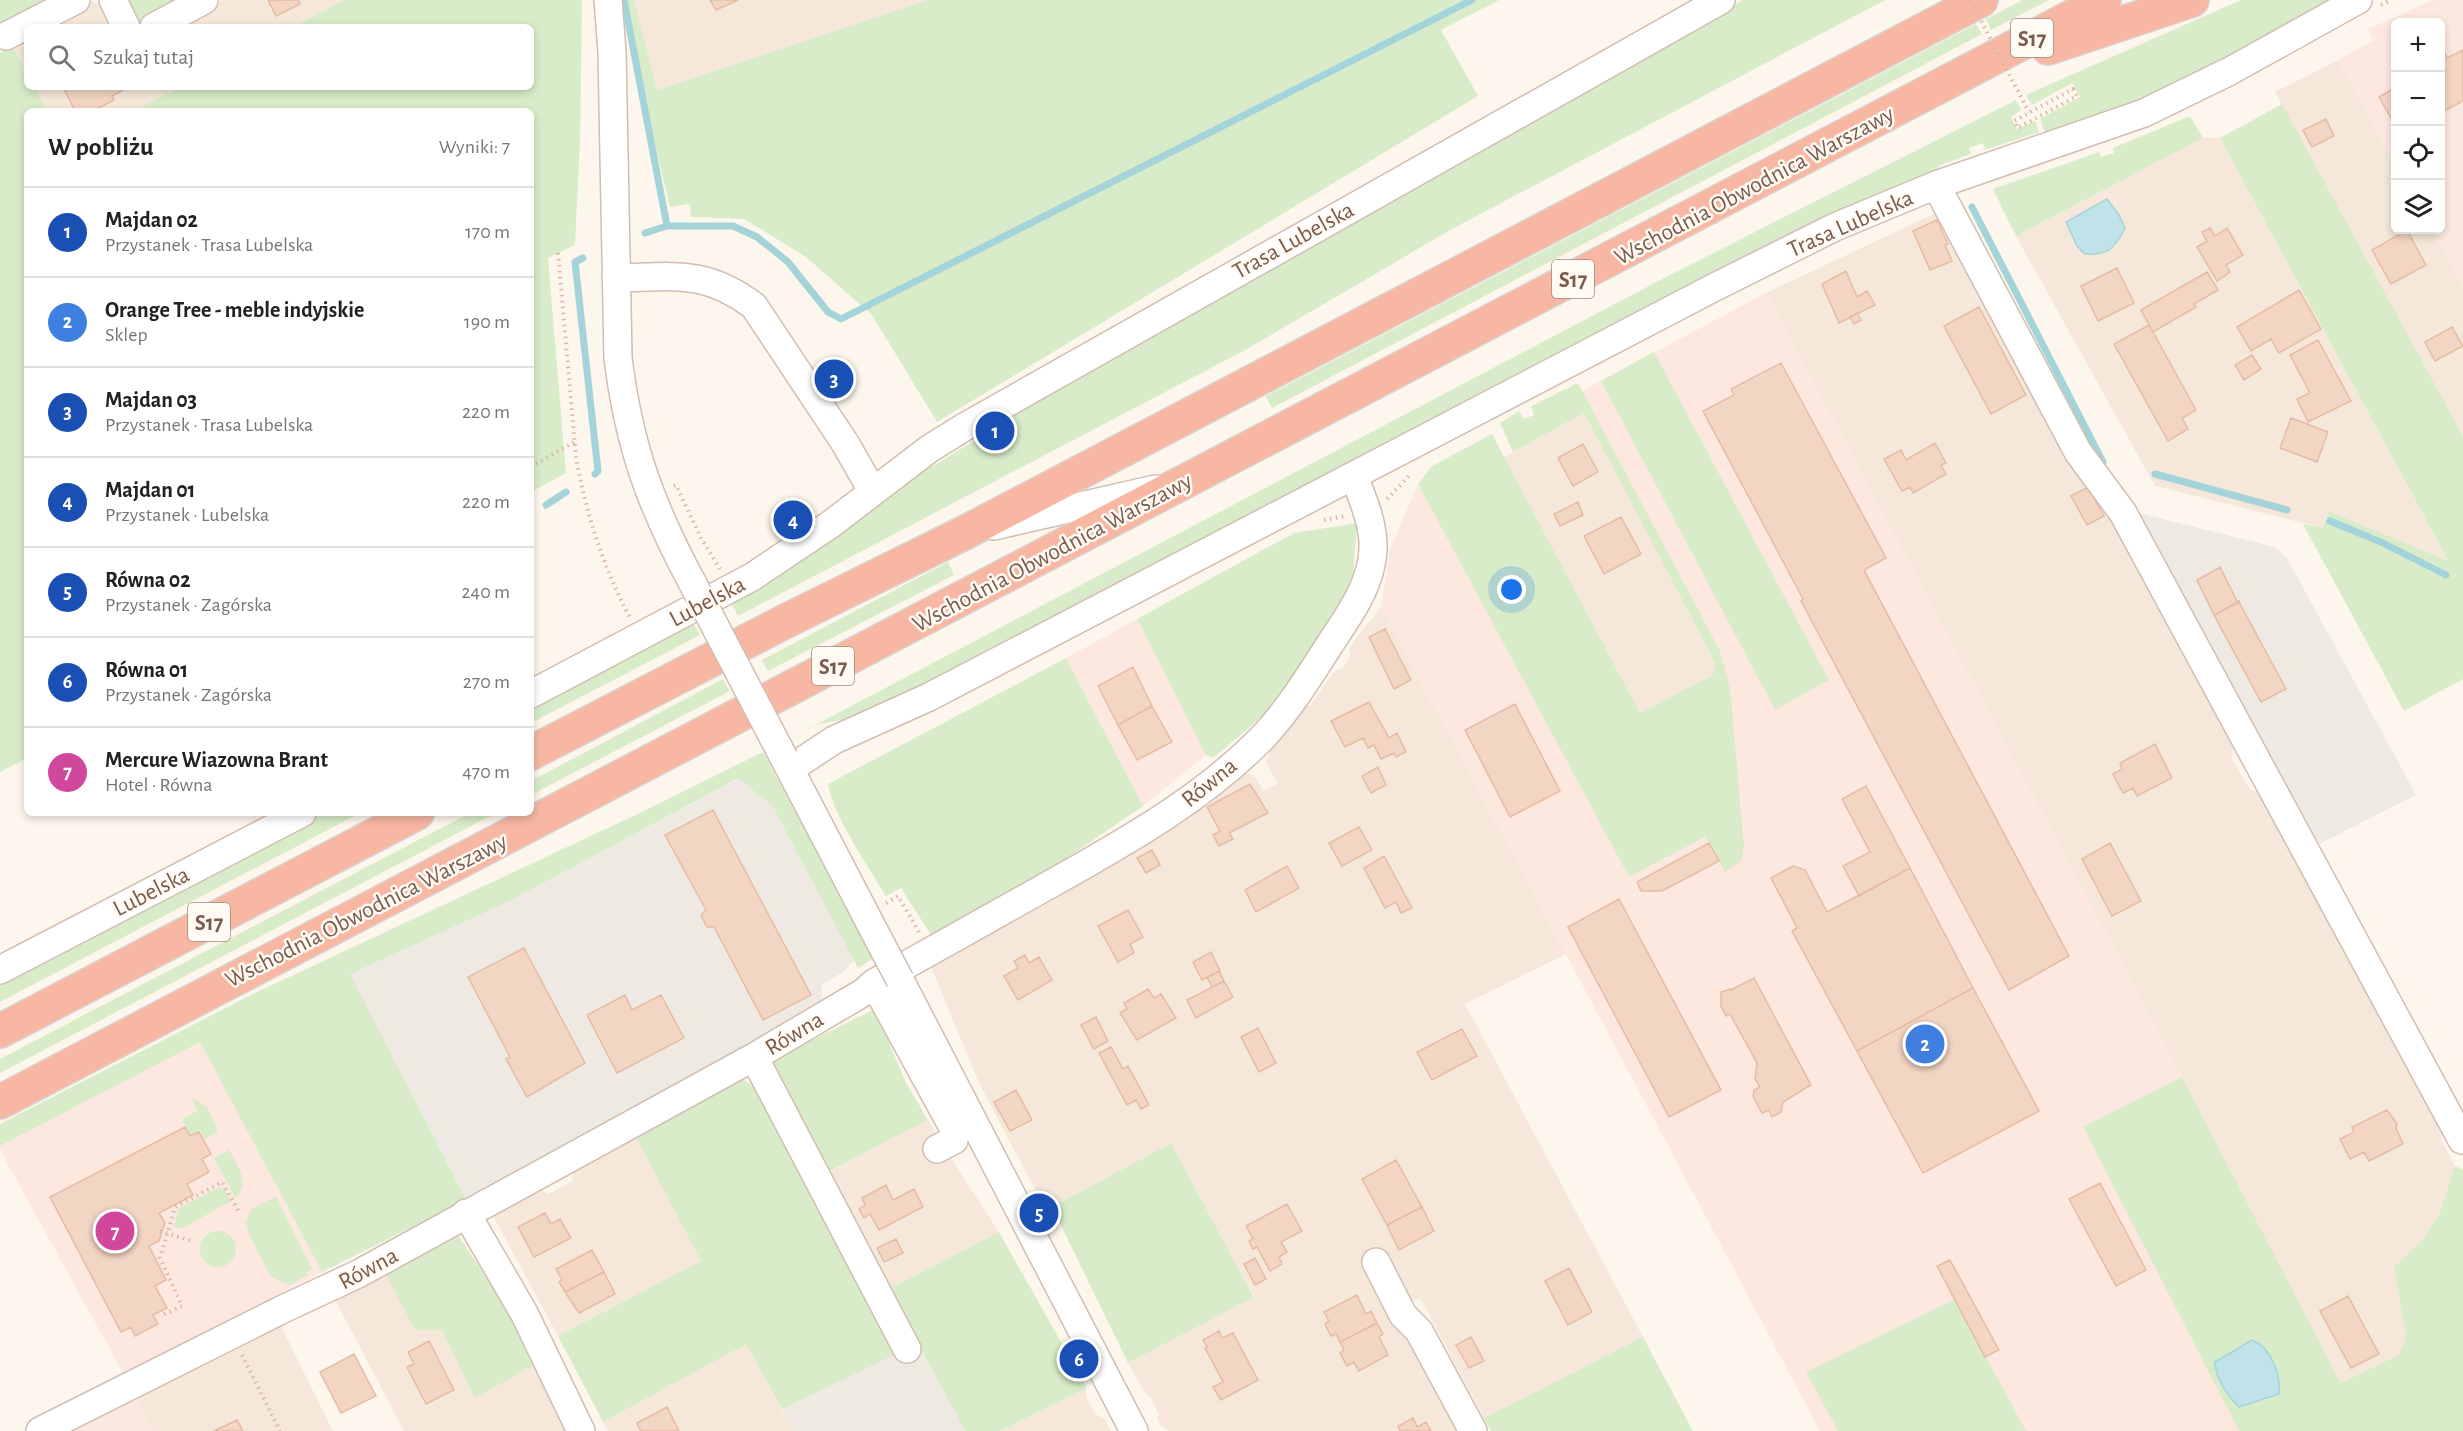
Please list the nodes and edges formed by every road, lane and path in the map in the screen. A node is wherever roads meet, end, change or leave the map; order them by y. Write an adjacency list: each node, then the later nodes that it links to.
1 (75, 0): 12 (street)
2 (113, 0): 13 (street)
3 (204, 0): 14 (street)
4 (608, 0): 21 (street)
5 (1720, 0): 28 (street, Trasa Lubelska)
6 (1970, 0): 18 (path, bridge)
7 (1981, 0): 31 (highway, S17)
8 (2104, 0): 17 (highway, Wschodnia Obwodnica Warszawy / S17)
9 (2192, 0): 17 (highway)
10 (2391, 0): 11 (path)
11 (2368, 3): 19 (street, Trasa Lubelska)
12 (29, 24)
13 (125, 24)
14 (160, 24)
15 (24, 27): 16 (street)
16 (6, 36)
17 (1960, 76): 26 (highway, Wschodnia Obwodnica Warszawy / S17)
18 (2029, 112): 18 (path)
19 (1936, 185): 25 (street, Trasa Lubelska); 46 (street)
20 (558, 253): 22 (path)
21 (616, 279): 28 (street); 36 (street, bridge)
22 (574, 442): 23 (path); 33 (path)
23 (534, 465)
24 (1419, 467): 29 (path)
25 (1354, 476): 29 (street, Równa); 36 (street, Trasa Lubelska)
26 (1186, 482): 31 (street); 45 (highway, Wschodnia Obwodnica Warszawy / S17)
27 (670, 487): 32 (path)
28 (873, 492): 33 (street, Lubelska)
29 (1367, 512): 30 (path); 42 (street, Równa)
30 (1317, 521)
31 (966, 532): 35 (highway, S17)
32 (723, 575)
33 (639, 637): 34 (street, Lubelska)
34 (534, 692)
35 (534, 751)
36 (787, 764): 60 (street, bridge)
37 (296, 816): 41 (street, Lubelska)
38 (411, 816): 43 (highway, S17)
39 (889, 902): 40 (path)
40 (916, 928)
41 (0, 970)
42 (874, 984): 44 (street, Równa); 47 (street)
43 (0, 1031)
44 (754, 1058): 49 (street, Równa); 56 (street)
45 (0, 1102)
46 (2462, 1140)
47 (938, 1149)
48 (238, 1212): 51 (path)
49 (466, 1213): 57 (street, Równa); 59 (street)
50 (160, 1231): 51 (path)
51 (167, 1233): 52 (path); 54 (path)
52 (192, 1241)
53 (1376, 1262): 61 (street)
54 (164, 1314)
55 (238, 1349): 58 (path)
56 (907, 1349)
57 (39, 1431)
58 (280, 1431)
59 (580, 1431)
60 (1134, 1431)
61 (1473, 1431)

